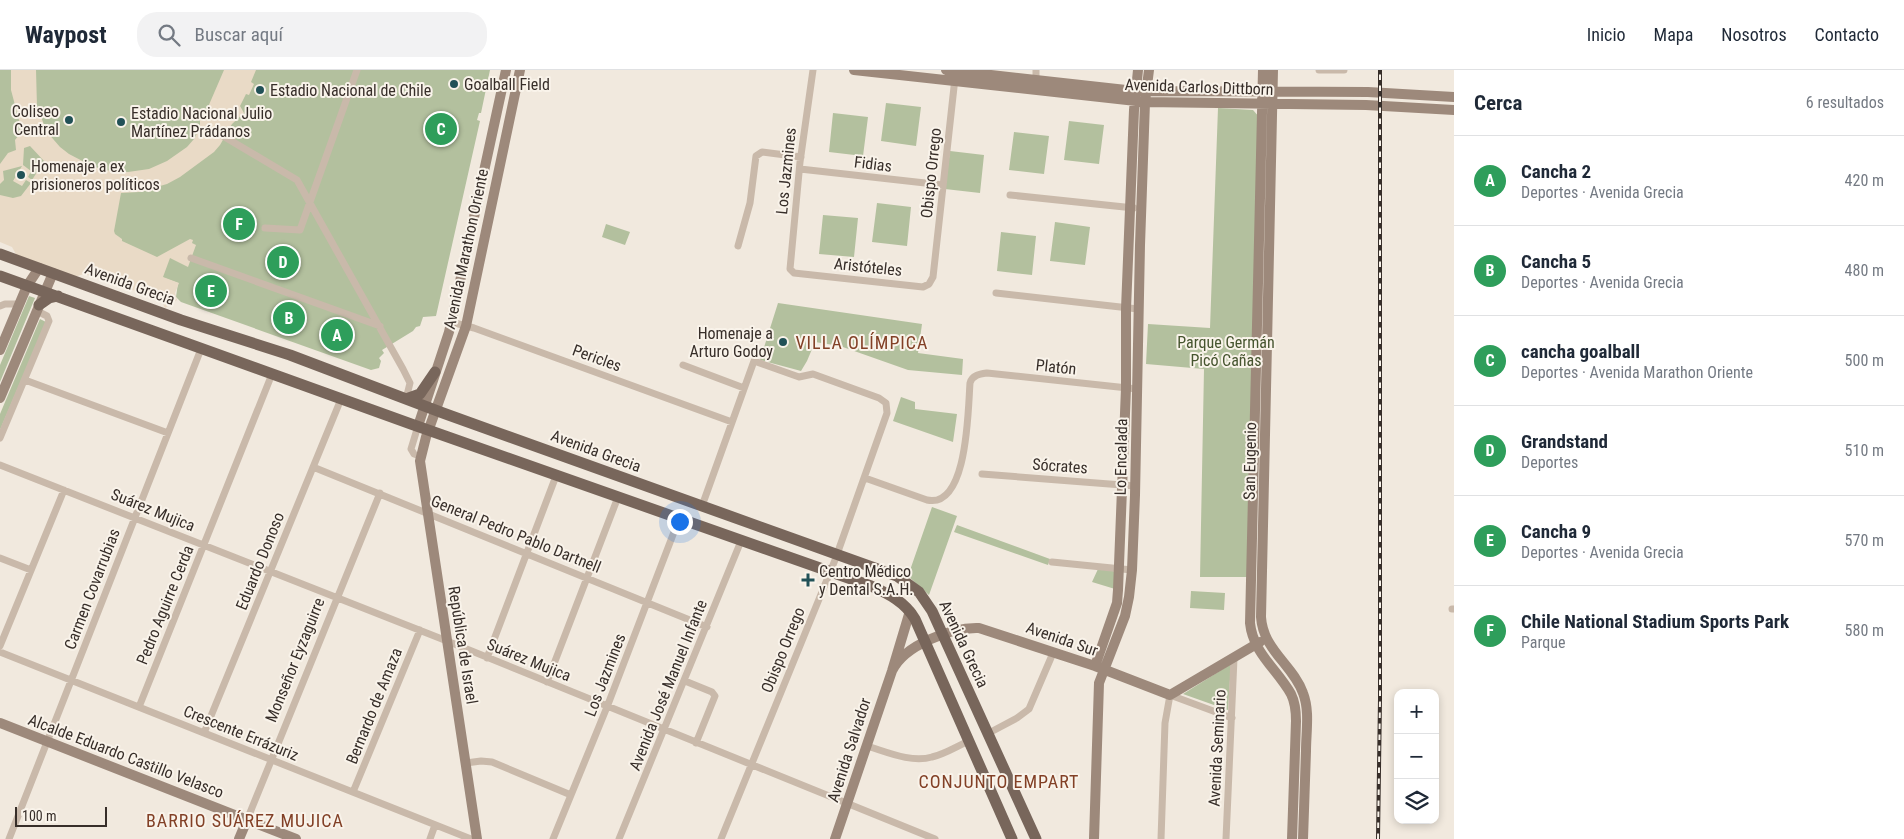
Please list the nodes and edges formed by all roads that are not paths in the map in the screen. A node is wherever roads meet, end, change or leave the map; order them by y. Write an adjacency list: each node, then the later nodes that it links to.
1 (357, 70): 27 (street)
2 (506, 70): 17 (main road, Avenida Marathon Oriente)
3 (520, 70): 18 (main road, Avenida Marathon Oriente)
4 (813, 70): 23 (street, Los Jazmines)
5 (854, 70): 12 (main road, Avenida Carlos Dittborn)
6 (1138, 70): 15 (main road, Lo Encalada)
7 (1149, 70): 15 (main road, Lo Encalada)
8 (1263, 70): 14 (main road, San Eugenio)
9 (1273, 70): 14 (main road, San Eugenio)
10 (1319, 70): 11 (street)
11 (1344, 70)
12 (952, 74): 13 (main road, Avenida Carlos Dittborn); 15 (main road, Avenida Carlos Dittborn); 25 (street, Obispo Orrego)
13 (1036, 75): 15 (main road, Avenida Carlos Dittborn)
14 (1268, 92): 15 (main road, Avenida Carlos Dittborn); 16 (main road, Avenida Carlos Dittborn); 19 (main road, San Eugenio)
15 (1140, 96): 19 (main road, Avenida Carlos Dittborn); 21 (main road, Lo Encalada)
16 (1454, 97)
17 (500, 98): 18 (main road); 48 (main road, Avenida Marathon Oriente)
18 (513, 101): 50 (main road, Avenida Marathon Oriente)
19 (1268, 104): 20 (main road, Avenida Carlos Dittborn); 56 (main road, San Eugenio); 57 (main road, San Eugenio)
20 (1454, 110)
21 (1139, 127): 28 (main road, Lo Encalada); 29 (main road, Lo Encalada)
22 (222, 136): 27 (street)
23 (801, 157): 24 (street, Los Jazmines); 31 (street)
24 (800, 169): 25 (street, Fidias); 35 (street, Los Jazmines)
25 (943, 185): 38 (street, Obispo Orrego)
26 (1010, 195): 28 (street)
27 (309, 204): 30 (street); 49 (street)
28 (1130, 208): 29 (street); 46 (main road, Lo Encalada)
29 (1141, 208): 47 (main road, Lo Encalada)
30 (265, 228)
31 (738, 246)
32 (0, 254): 34 (main road, Avenida Grecia)
33 (191, 258): 49 (street)
34 (39, 268): 36 (main road, Avenida Grecia); 39 (main road)
35 (794, 272): 38 (street, Aristóteles)
36 (54, 273): 40 (main road); 68 (main road, Avenida Grecia)
37 (0, 276): 39 (main road, Avenida Grecia)
38 (933, 277)
39 (27, 286): 40 (main road, Avenida Grecia); 43 (main road)
40 (45, 292): 42 (main road, Avenida Grecia); 45 (main road)
41 (996, 293): 46 (street)
42 (58, 296): 45 (main road); 53 (main road, Avenida Grecia)
43 (19, 304): 44 (street); 54 (main road)
44 (0, 306)
45 (38, 308): 60 (street); 66 (main road)
46 (1126, 308): 47 (street); 64 (main road, Lo Encalada)
47 (1138, 309): 65 (main road, Lo Encalada)
48 (451, 322): 50 (street, Pericles); 51 (main road, Avenida Marathon Oriente)
49 (380, 326): 68 (street)
50 (466, 326): 52 (main road, Avenida Marathon Oriente); 70 (street, Pericles)
51 (446, 342): 52 (main road); 58 (main road, Avenida Marathon Oriente)
52 (460, 346): 69 (main road, Avenida Marathon Oriente)
53 (201, 348): 59 (main road, Avenida Grecia); 72 (street, Carmen Covarrubias)
54 (0, 350)
55 (682, 365): 63 (street)
56 (1256, 367): 57 (main road); 61 (main road, San Eugenio)
57 (1267, 367): 62 (main road, San Eugenio)
58 (435, 372): 68 (main road); 69 (main road, Avenida Marathon Oriente)
59 (272, 374): 67 (main road, Avenida Grecia); 89 (street, Pedro Aguirre Cerda)
60 (24, 380): 72 (street); 73 (street)
61 (1256, 385): 62 (main road); 100 (main road, San Eugenio)
62 (1267, 385): 102 (main road, San Eugenio)
63 (744, 388): 70 (street); 78 (street, Obispo Orrego)
64 (1126, 388): 65 (street, Platón); 78 (street, Platón); 79 (main road, Lo Encalada)
65 (1137, 388): 80 (main road, Lo Encalada)
66 (0, 398)
67 (341, 399): 71 (main road, Avenida Grecia); 75 (street, Eduardo Donoso)
68 (406, 399): 69 (main road, Avenida Grecia)
69 (430, 408): 71 (main road, Avenida Marathon Oriente); 84 (main road, Avenida Grecia)
70 (732, 422): 84 (street)
71 (423, 428): 77 (main road, Avenida Grecia); 85 (main road, República de Israel)
72 (168, 433): 86 (street, Carmen Covarrubias)
73 (0, 438)
74 (0, 465): 81 (street, Suárez Mujica)
75 (313, 467): 82 (street, General Pedro Pablo Dartnell); 97 (street, Eduardo Donoso)
76 (982, 474): 79 (street, Sócrates)
77 (556, 476): 83 (main road, Avenida Grecia); 90 (street)
78 (865, 478): 91 (street, Obispo Orrego)
79 (1122, 485): 80 (street, Sócrates); 94 (main road, Lo Encalada)
80 (1135, 486): 96 (main road, Lo Encalada)
81 (64, 490): 86 (street, Suárez Mujica); 95 (street)
82 (380, 493): 85 (street, General Pedro Pablo Dartnell); 101 (street, Monseñor Eyzaguirre)
83 (618, 498): 87 (main road, Avenida Grecia); 99 (street)
84 (702, 506): 91 (main road, Avenida Grecia)
85 (427, 512): 90 (street, General Pedro Pablo Dartnell); 109 (main road, República de Israel)
86 (134, 518): 89 (street, Suárez Mujica); 119 (street, Carmen Covarrubias)
87 (679, 520): 88 (main road, Avenida Grecia); 103 (street, Los Jazmines)
88 (741, 542): 98 (main road, Avenida Grecia); 105 (street, Avenida José Manuel Infante)
89 (204, 545): 97 (street, Suárez Mujica); 123 (street, Pedro Aguirre Cerda)
90 (526, 554): 99 (street, General Pedro Pablo Dartnell); 115 (street)
91 (837, 554): 98 (street, Obispo Orrego); 107 (main road, Avenida Grecia)
92 (0, 558): 95 (street)
93 (1052, 562): 94 (street)
94 (1119, 569): 96 (street); 117 (main road, Lo Encalada)
95 (31, 570): 112 (street)
96 (1132, 570): 117 (main road, Lo Encalada)
97 (270, 572): 101 (street, Suárez Mujica); 128 (street, Eduardo Donoso)
98 (830, 572): 104 (main road, Avenida Grecia); 137 (street, Obispo Orrego)
99 (587, 578): 103 (street, General Pedro Pablo Dartnell); 121 (street)
100 (1251, 596): 102 (main road); 111 (main road, San Eugenio)
101 (337, 598): 106 (street, Suárez Mujica); 135 (street, Monseñor Eyzaguirre)
102 (1262, 601): 108 (main road, San Eugenio)
103 (648, 602): 105 (street, General Pedro Pablo Dartnell); 124 (street, Los Jazmines)
104 (910, 611): 110 (main road, Avenida Grecia); 118 (main road, Avenida Salvador)
105 (707, 627): 120 (street, Avenida José Manuel Infante)
106 (420, 630): 109 (street, Suárez Mujica); 138 (street, Bernardo de Amaza)
107 (942, 635): 110 (main road, Avenida Salvador); 114 (main road, Avenida Sur); 129 (main road, Avenida Grecia)
108 (1266, 638): 111 (main road); 134 (main road, San Eugenio)
109 (447, 642): 115 (street, Suárez Mujica); 136 (main road, República de Israel)
110 (925, 643): 118 (main road, Avenida Salvador); 131 (main road, Avenida Grecia)
111 (1256, 644): 116 (main road); 134 (main road, San Eugenio)
112 (0, 646)
113 (0, 652): 119 (street, Crescente Errázuriz)
114 (1053, 653): 117 (main road, Avenida Sur); 129 (street)
115 (487, 658): 121 (street, Suárez Mujica)
116 (1234, 658): 122 (main road); 125 (street, Avenida Seminario)
117 (1100, 668): 122 (main road, Avenida Sur); 156 (main road, Lo Encalada)
118 (892, 671): 133 (main road, Avenida Salvador)
119 (71, 680): 123 (street, Crescente Errázuriz); 130 (street, Carmen Covarrubias)
120 (685, 681): 127 (street, Avenida José Manuel Infante); 132 (street)
121 (547, 682): 124 (street, Suárez Mujica)
122 (1170, 695): 125 (street, Avenida Sur); 157 (street)
123 (139, 707): 128 (street, Crescente Errázuriz)
124 (608, 707): 127 (street, Suárez Mujica); 139 (street, Los Jazmines)
125 (1232, 718): 158 (street, Avenida Seminario)
126 (0, 723): 130 (main road, Alcalde Eduardo Castillo Velasco)
127 (664, 730): 132 (street, Suárez Mujica); 151 (street, Avenida José Manuel Infante)
128 (204, 733): 135 (street, Crescente Errázuriz)
129 (987, 734): 143 (main road, Avenida Grecia)
130 (47, 741): 141 (main road, Alcalde Eduardo Castillo Velasco); 144 (street, Carmen Covarrubias)
131 (969, 741): 133 (street); 155 (main road, Avenida Grecia)
132 (696, 744): 137 (street, Suárez Mujica)
133 (867, 746): 140 (main road, Avenida Salvador)
134 (1300, 759): 159 (main road, San Eugenio); 160 (main road, San Eugenio)
135 (271, 760): 138 (street, Crescente Errázuriz); 141 (street, Monseñor Eyzaguirre)
136 (466, 763): 139 (street); 149 (main road, República de Israel)
137 (751, 766): 140 (street, Suárez Mujica); 152 (street, Obispo Orrego)
138 (353, 792): 142 (street, Crescente Errázuriz)
139 (571, 795): 150 (street, Los Jazmines)
140 (847, 804): 153 (main road, Avenida Salvador); 154 (street, Suárez Mujica)
141 (247, 820): 145 (main road, Monseñor Eyzaguirre); 146 (main road, Alcalde Eduardo Castillo Velasco)
142 (435, 825): 147 (street); 148 (street, Crescente Errázuriz)
143 (1033, 837)
144 (9, 839)
145 (239, 839)
146 (296, 839)
147 (430, 839)
148 (471, 839)
149 (477, 839)
150 (553, 839)
151 (619, 839)
152 (721, 839)
153 (835, 839)
154 (935, 839)
155 (1012, 839)
156 (1094, 839)
157 (1160, 839)
158 (1226, 839)
159 (1292, 839)
160 (1303, 839)

